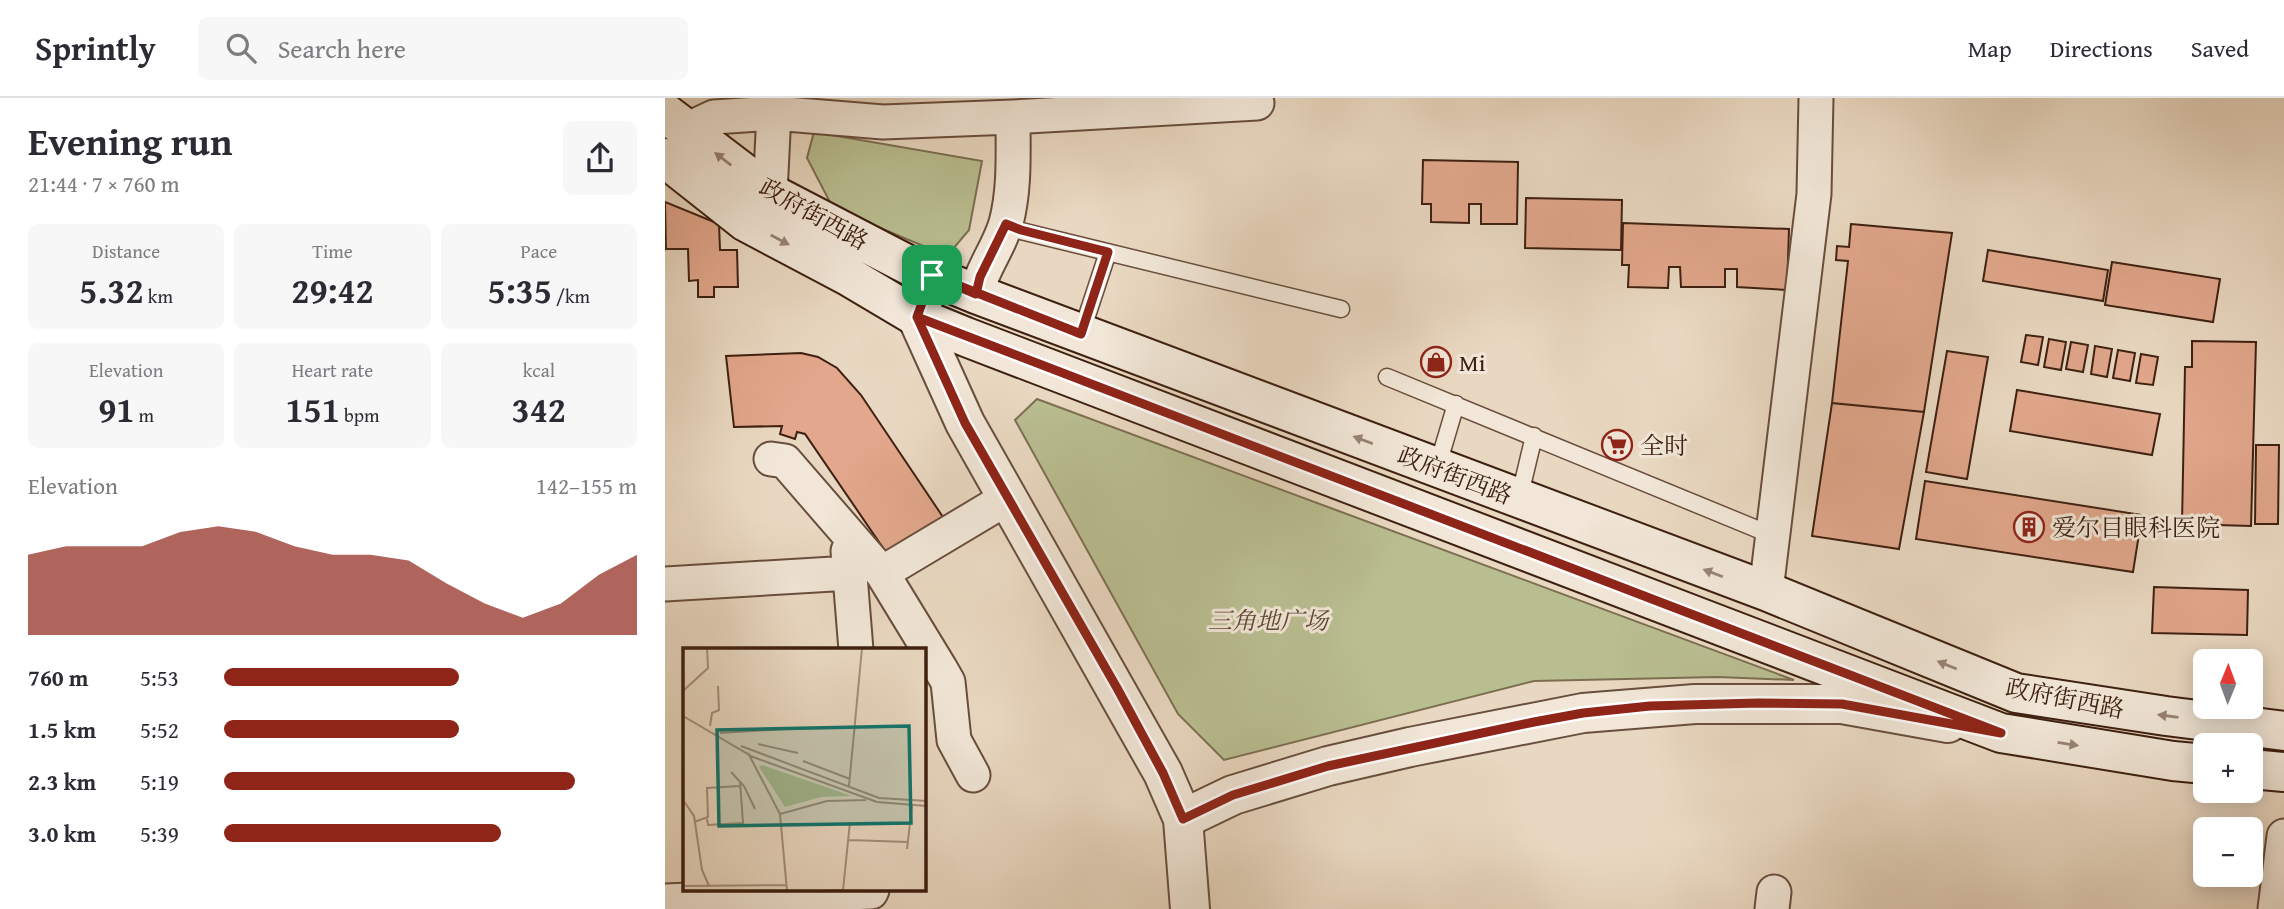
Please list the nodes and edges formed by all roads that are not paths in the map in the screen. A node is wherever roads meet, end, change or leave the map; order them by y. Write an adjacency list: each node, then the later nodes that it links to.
1 (1816, 98): 21 (street)
2 (1257, 103): 4 (street)
3 (774, 113): 4 (street); 5 (street); 6 (street)
4 (1013, 117): 7 (street)
5 (672, 134): 6 (main road, 政府街西路, one-way to 5); 12 (main road, 政府街西路, one-way to 12)
6 (770, 193): 9 (main road, 政府街西路)
7 (1006, 224): 8 (lane); 10 (street)
8 (1108, 252): 11 (lane); 13 (lane)
9 (932, 275): 10 (main road, 政府街西路); 12 (main road)
10 (976, 294): 13 (main road, 政府街西路)
11 (1341, 309)
12 (917, 317): 19 (main road); 29 (main road, 政府街西路)
13 (1081, 334): 18 (main road, 政府街西路, one-way to 13)
14 (1387, 377): 15 (lane)
15 (1456, 404): 16 (lane); 18 (lane)
16 (1534, 436): 20 (lane); 21 (lane)
17 (771, 459): 22 (street)
18 (1437, 468): 20 (main road, 政府街西路)
19 (1009, 497): 22 (street); 34 (main road)
20 (1516, 498): 24 (main road, 政府街西路, one-way to 20)
21 (1774, 536): 24 (street)
22 (866, 573): 23 (street); 25 (street); 26 (street)
23 (665, 584)
24 (1766, 592): 28 (main road, 政府街西路, one-way to 24)
25 (856, 648)
26 (922, 648)
27 (926, 653): 33 (street)
28 (2284, 732)
29 (2001, 733): 30 (main road, 政府街西路, one-way to 30); 34 (main road)
30 (2193, 763)
31 (2263, 770): 32 (main road)
32 (2284, 772)
33 (973, 775)
34 (1183, 819): 38 (main road)
35 (2284, 836): 39 (street)
36 (858, 892): 37 (street)
37 (665, 901)
38 (1190, 909)
39 (2275, 909)

